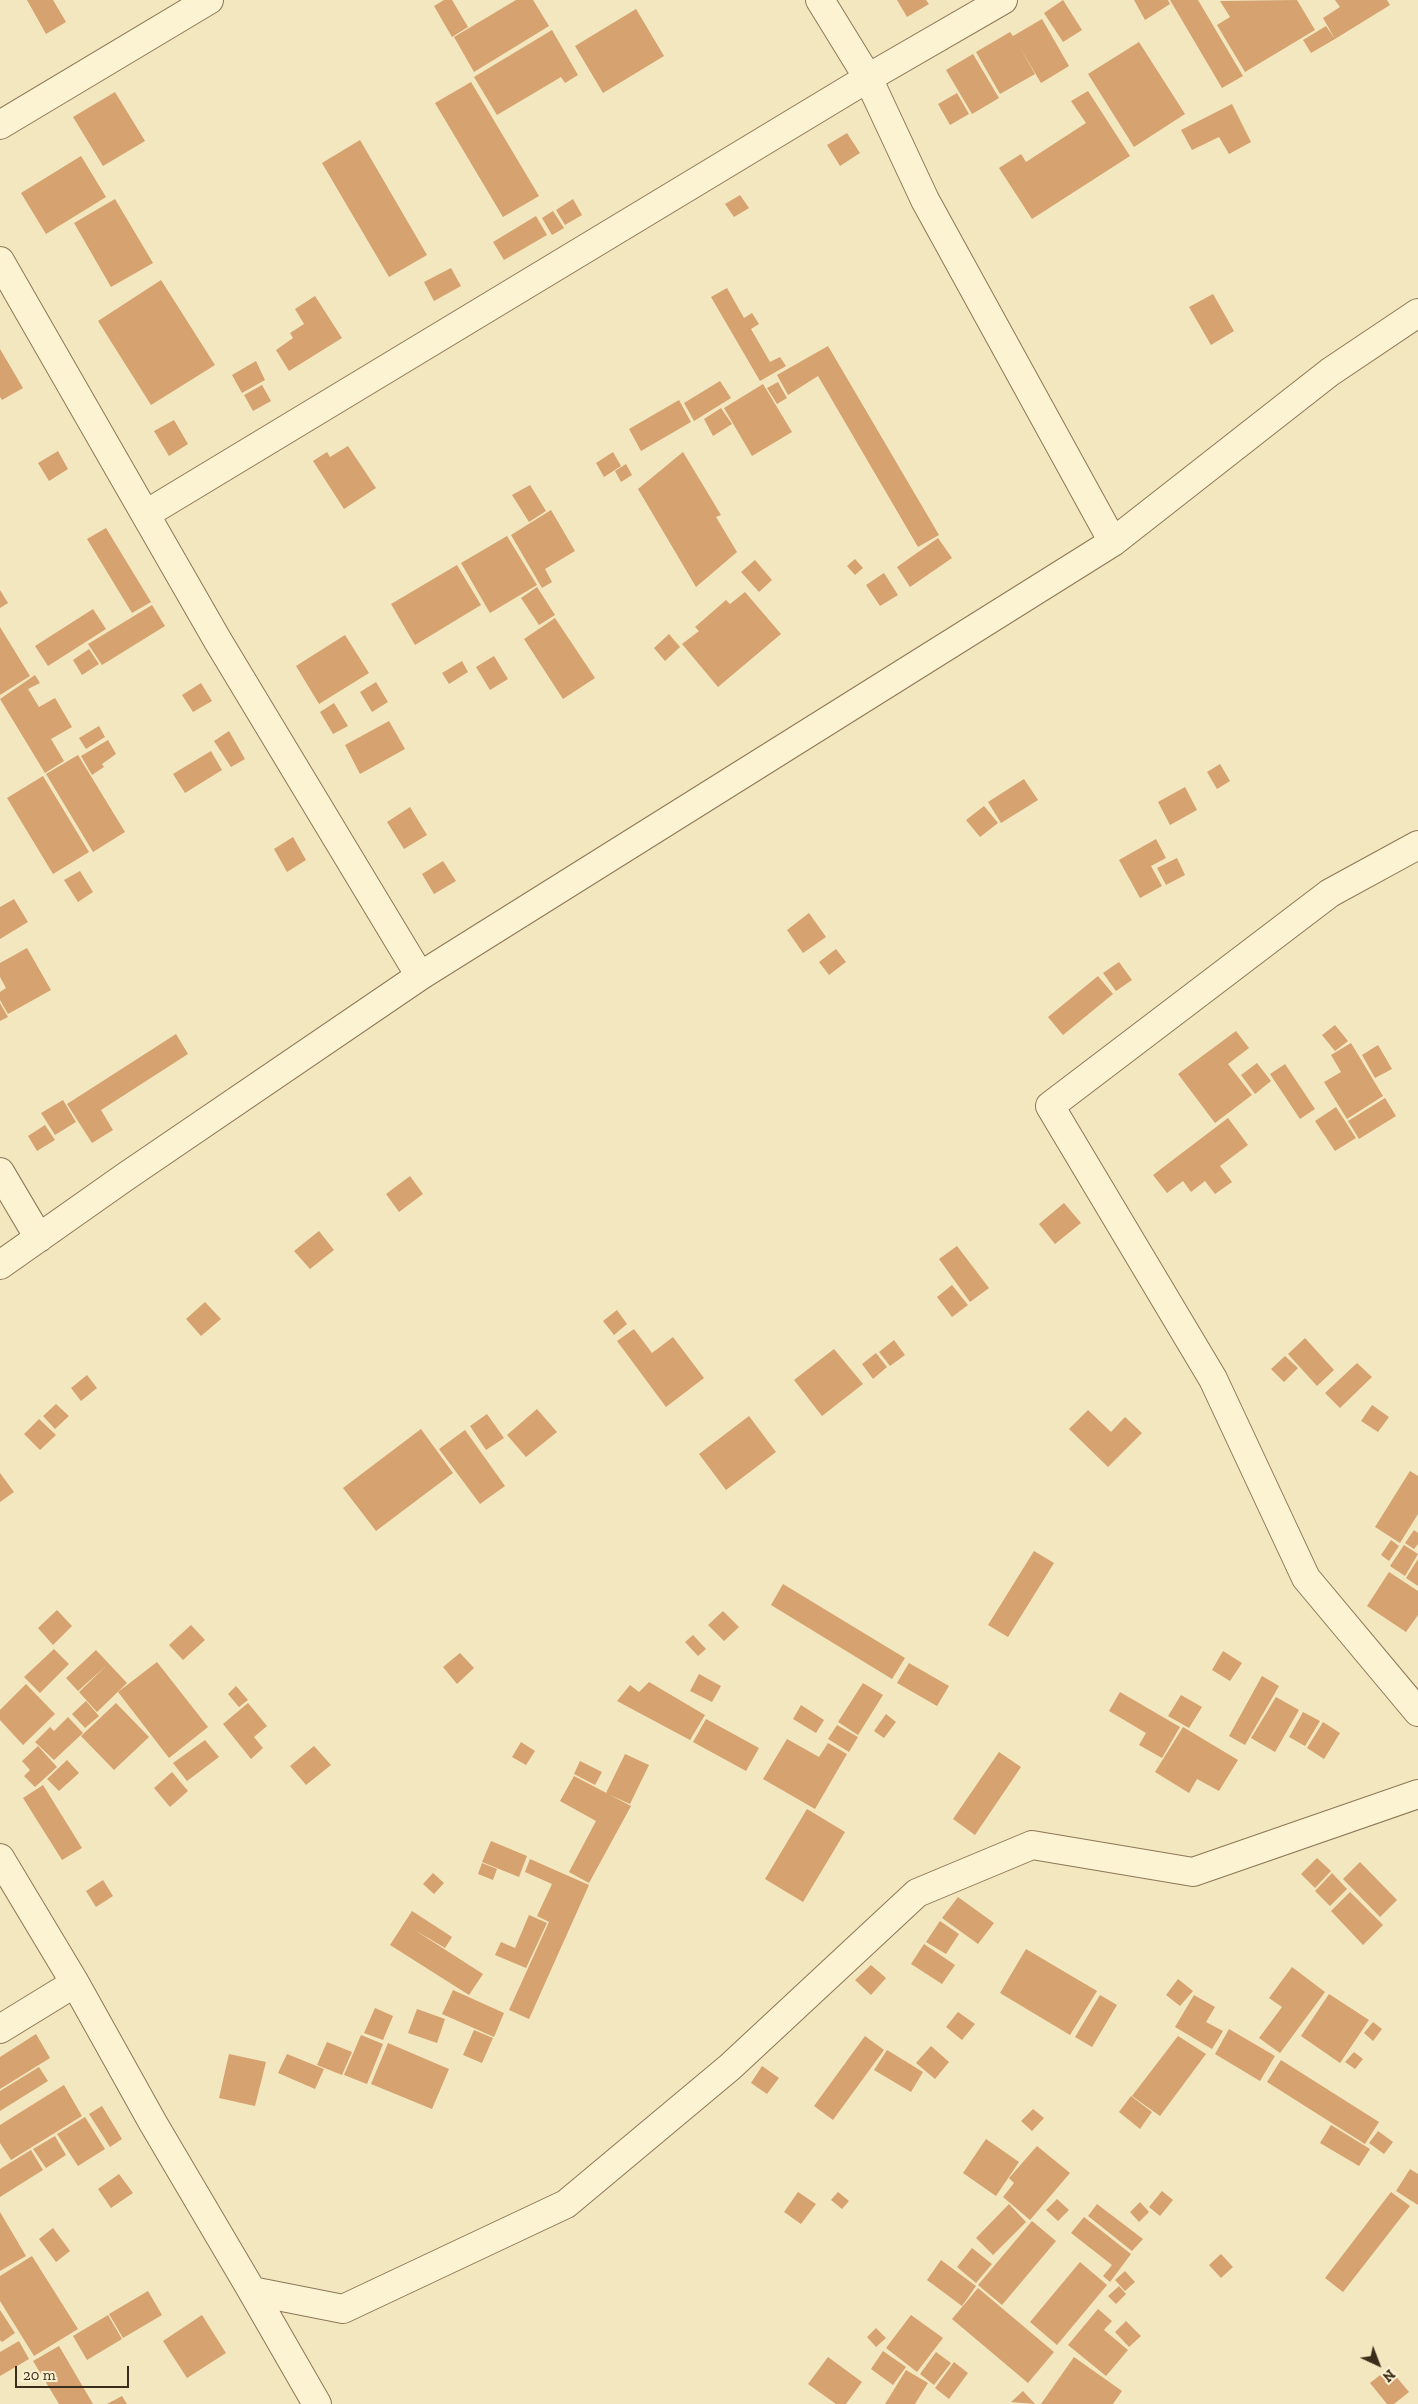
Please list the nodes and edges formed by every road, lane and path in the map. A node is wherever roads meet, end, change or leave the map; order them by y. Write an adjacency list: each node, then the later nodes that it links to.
1 (209, 0): 5 (street)
2 (820, 0): 4 (street)
3 (1003, 0): 4 (street)
4 (868, 78): 8 (street); 9 (street)
5 (0, 125)
6 (0, 261): 8 (street)
7 (1418, 313): 9 (street)
8 (146, 514): 11 (street)
9 (1113, 542): 11 (street)
10 (1418, 845): 15 (street)
11 (420, 976): 13 (street)
12 (0, 1172): 13 (street)
13 (39, 1238): 14 (street)
14 (0, 1265)
15 (1418, 1712)
16 (1418, 1794): 20 (street)
17 (0, 1858): 18 (street)
18 (75, 1983): 19 (street); 20 (street)
19 (0, 2029)
20 (252, 2291): 21 (street)
21 (316, 2404)

